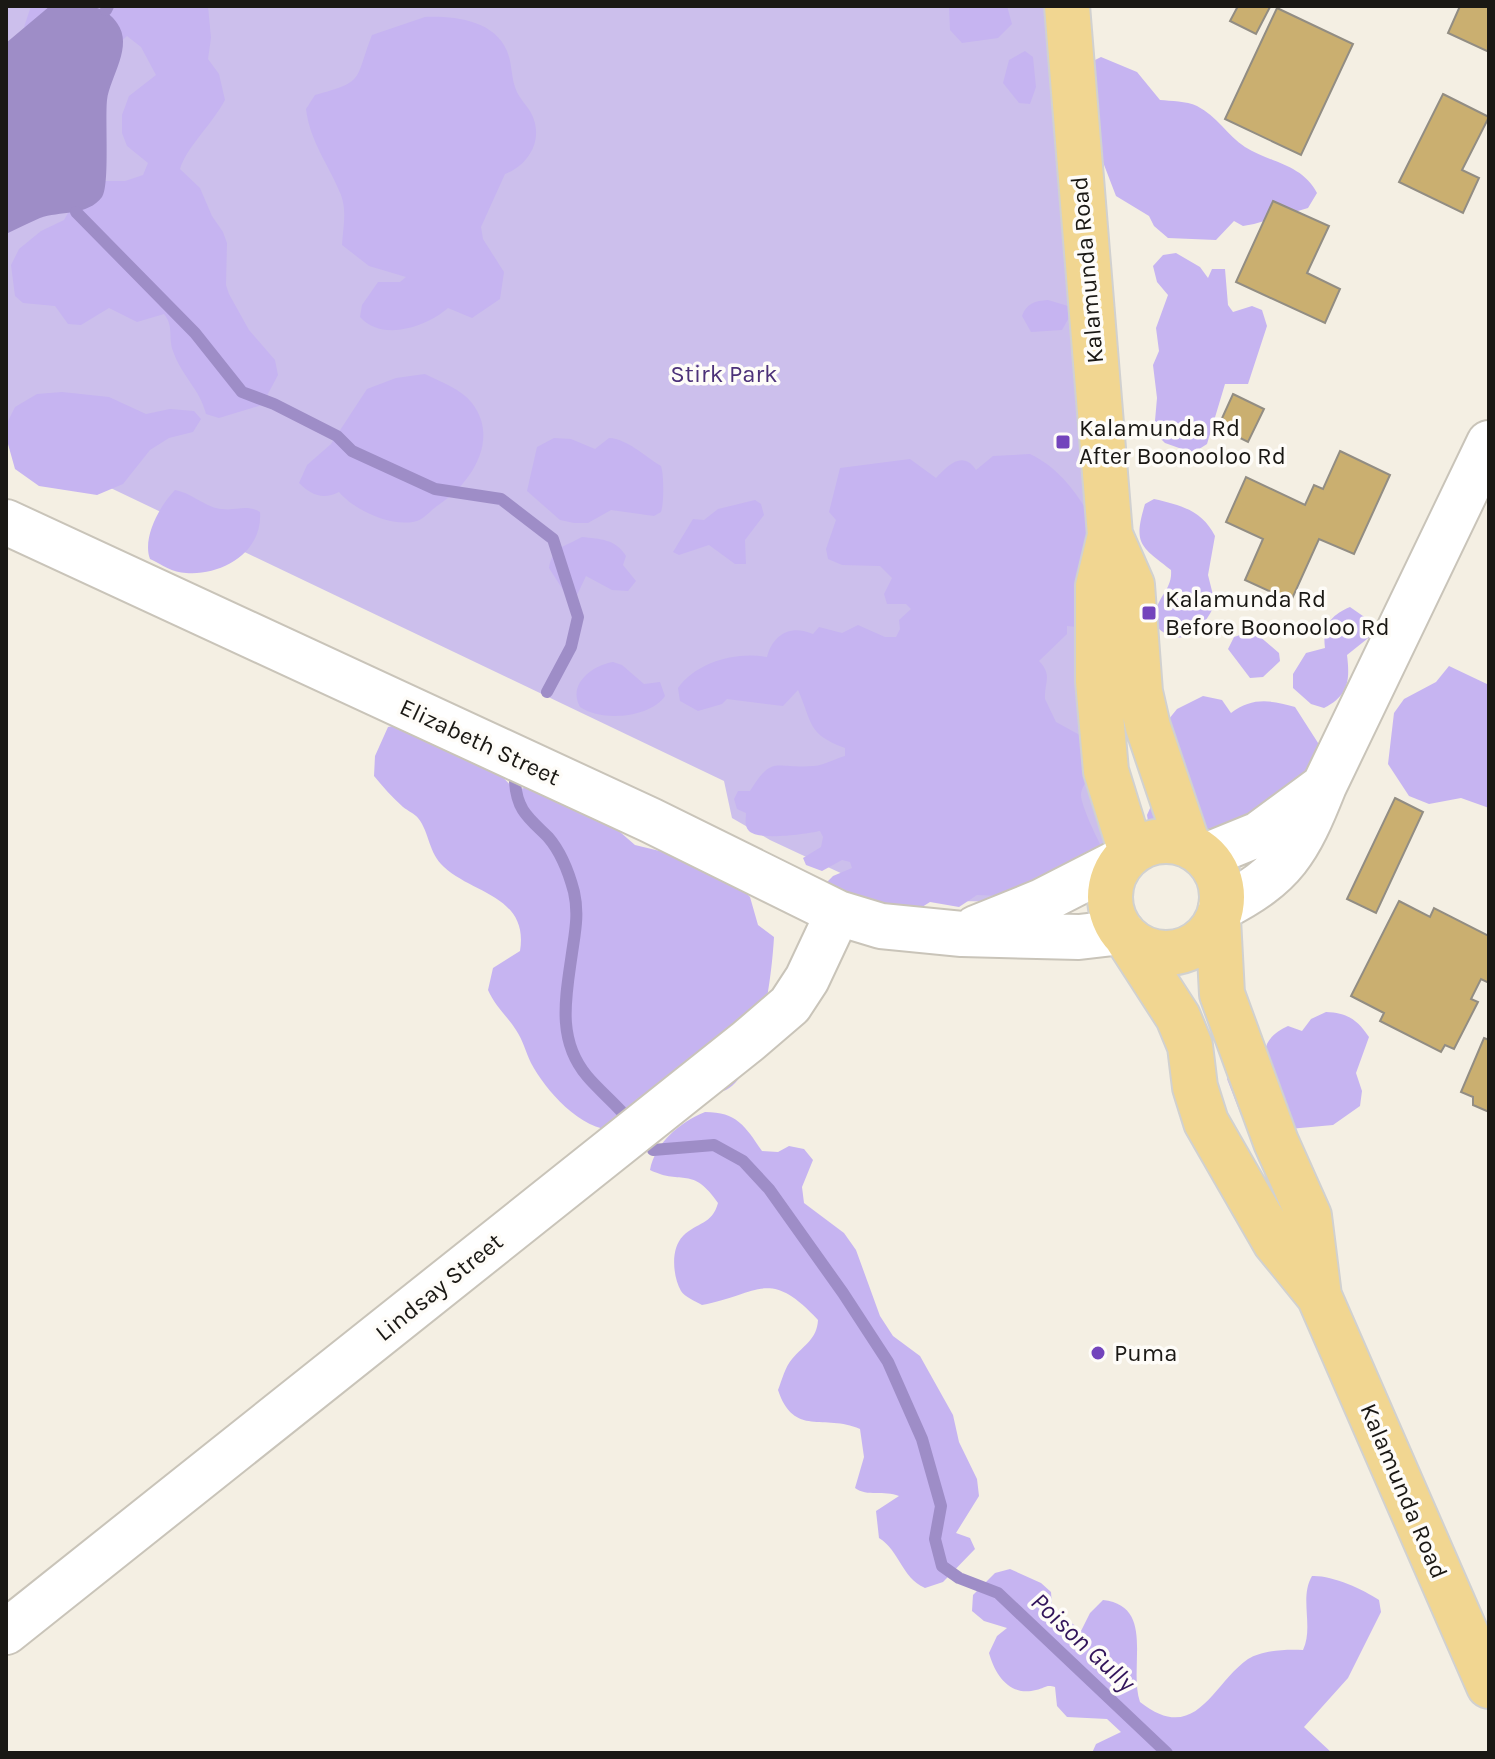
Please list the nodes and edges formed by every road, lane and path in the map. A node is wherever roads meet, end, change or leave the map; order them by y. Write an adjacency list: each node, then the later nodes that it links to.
1 (1067, 6): 4 (main road, Kalamunda Road)
2 (1489, 443): 5 (street)
3 (6, 522): 8 (street, Elizabeth Street)
4 (1110, 535): 6 (main road, Kalamunda Road); 7 (main road, Kalamunda Road)
5 (1324, 786): 6 (street); 9 (street)
6 (1196, 851): 7 (main road); 9 (main road)
7 (1128, 855): 10 (street, Elizabeth Street); 11 (main road)
8 (838, 913): 10 (street, Elizabeth Street); 13 (street, Lindsay Street)
9 (1219, 913): 11 (main road); 12 (main road, Kalamunda Road)
10 (962, 934): 11 (street, Elizabeth Street)
11 (1124, 935): 12 (main road, Kalamunda Road)
12 (1319, 1296): 14 (main road, Kalamunda Road)
13 (6, 1632)
14 (1489, 1686)

